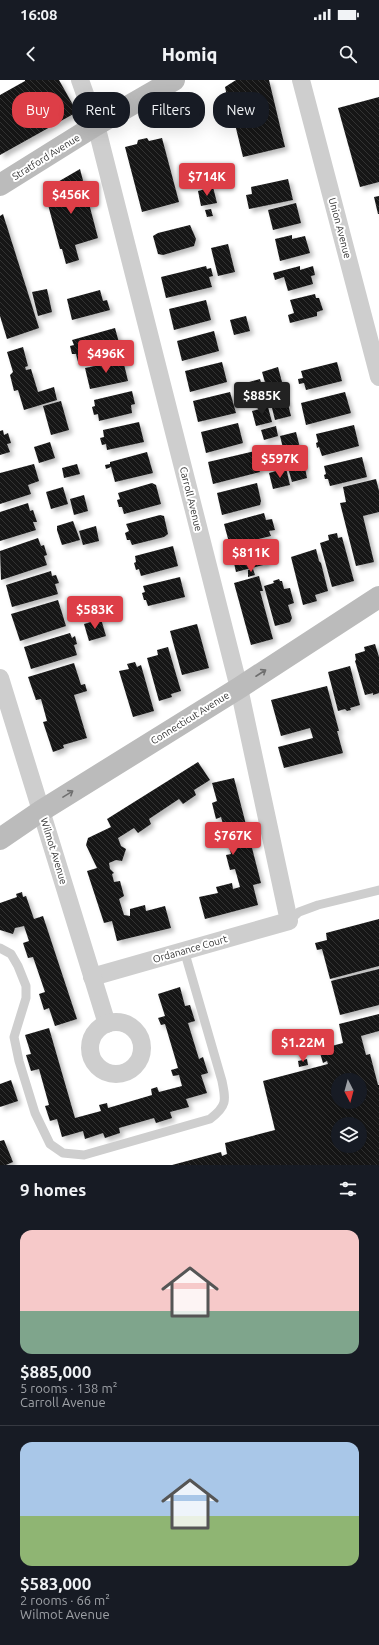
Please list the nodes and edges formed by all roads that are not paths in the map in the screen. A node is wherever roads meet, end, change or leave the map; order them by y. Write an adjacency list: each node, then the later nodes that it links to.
1 (80, 80): 4 (street, Carroll Avenue)
2 (174, 80): 5 (main road, Stratford Avenue)
3 (301, 80): 9 (street, Union Avenue)
4 (84, 92)
5 (130, 105)
6 (91, 128): 8 (main road, Stratford Avenue)
7 (97, 128): 12 (street, Carroll Avenue)
8 (0, 185)
9 (379, 377)
10 (379, 597): 12 (main road, Connecticut Avenue, one-way to 10)
11 (0, 678): 13 (street, Wilmot Avenue)
12 (239, 688): 13 (main road, Connecticut Avenue, one-way to 12); 16 (street, Carroll Avenue)
13 (41, 811): 14 (main road, Connecticut Avenue); 19 (street, Wilmot Avenue)
14 (0, 839)
15 (379, 890): 16 (lane)
16 (289, 921): 18 (street, Ordanance Court)
17 (0, 948): 18 (lane)
18 (184, 950): 19 (street, Ordanance Court)
19 (92, 977): 20 (street, Wilmot Avenue)
20 (107, 1024)

